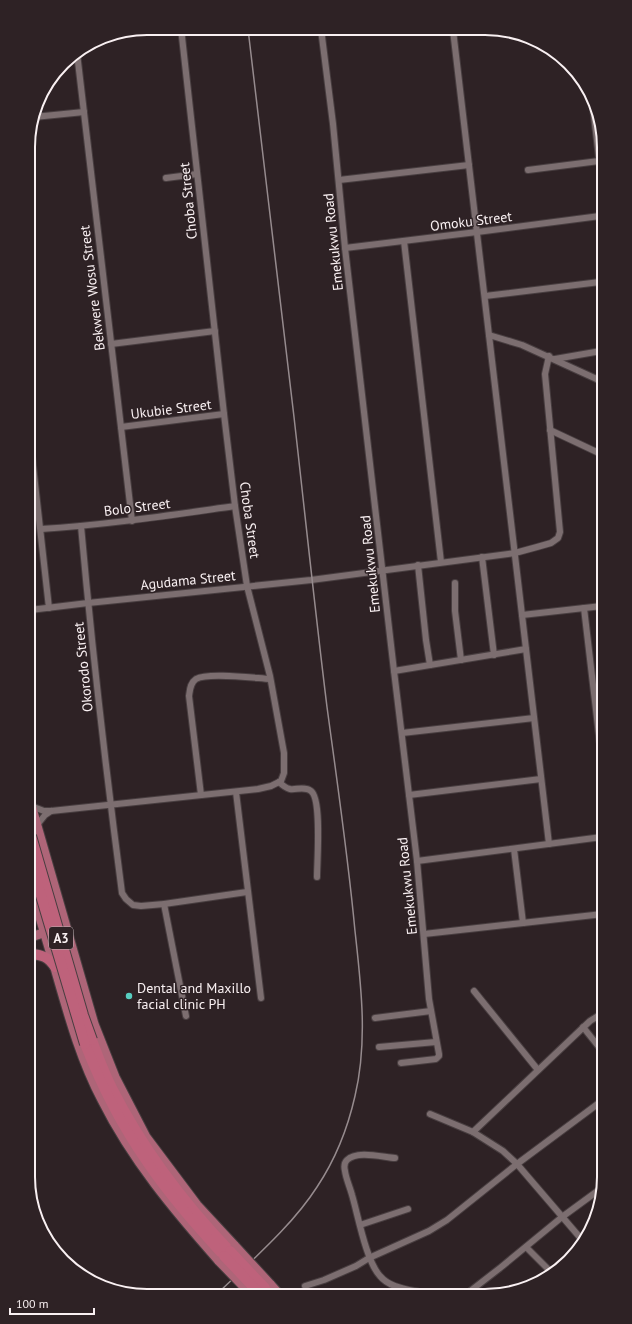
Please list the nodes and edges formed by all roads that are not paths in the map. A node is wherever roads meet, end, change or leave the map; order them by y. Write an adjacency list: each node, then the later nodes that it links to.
1 (182, 35): 10 (street, Choba Street)
2 (322, 35): 12 (street, Emekukwu Road)
3 (454, 35): 8 (street)
4 (78, 59): 5 (street, Bekwere Wosu Street)
5 (84, 112): 6 (street); 21 (street, Bekwere Wosu Street)
6 (40, 116)
7 (597, 164): 9 (street)
8 (469, 165): 12 (street); 14 (street)
9 (528, 170)
10 (197, 174): 11 (street); 19 (street, Choba Street)
11 (166, 178)
12 (339, 180): 16 (street, Emekukwu Road)
13 (597, 216): 14 (street, Omoku Street)
14 (477, 232): 15 (street, Omoku Street); 18 (street)
15 (404, 241): 16 (street, Omoku Street); 37 (street)
16 (345, 248): 39 (street, Emekukwu Road)
17 (597, 282): 18 (street)
18 (485, 296): 20 (street)
19 (214, 331): 21 (street); 26 (street, Choba Street)
20 (489, 335): 23 (street); 35 (street)
21 (111, 344): 27 (street, Bekwere Wosu Street)
22 (597, 352): 24 (street)
23 (549, 356): 24 (street); 28 (street)
24 (555, 359): 25 (street)
25 (597, 378)
26 (224, 414): 27 (street, Ukubie Street); 31 (street, Choba Street)
27 (121, 428): 32 (street, Bekwere Wosu Street)
28 (550, 430): 29 (street); 35 (street, Agudama Street)
29 (597, 452)
30 (35, 480): 34 (street)
31 (235, 506): 32 (street, Bolo Street); 41 (street, Choba Street)
32 (132, 520): 33 (street, Bolo Street)
33 (81, 526): 34 (street, Bolo Street); 42 (street, Okorodo Street)
34 (41, 529): 44 (street)
35 (515, 552): 36 (street, Agudama Street); 47 (street)
36 (482, 557): 37 (street, Agudama Street); 49 (street)
37 (441, 562): 38 (street, Agudama Street)
38 (418, 565): 39 (street, Agudama Street); 51 (street)
39 (383, 570): 41 (street, Agudama Street); 52 (street, Emekukwu Road)
40 (454, 583): 50 (street)
41 (247, 586): 42 (street, Agudama Street); 53 (street, Choba Street)
42 (88, 603): 44 (street, Agudama Street); 62 (street, Okorodo Street)
43 (597, 607): 45 (street)
44 (49, 608): 46 (street, Agudama Street)
45 (584, 608): 47 (street); 55 (street)
46 (35, 609)
47 (522, 615): 48 (street)
48 (526, 649): 49 (street); 54 (street)
49 (494, 655): 50 (street)
50 (461, 660): 51 (street)
51 (430, 665): 52 (street)
52 (394, 671): 56 (street, Emekukwu Road)
53 (270, 679): 58 (street, Choba Street); 60 (street)
54 (534, 718): 56 (street); 57 (street)
55 (597, 718)
56 (402, 733): 61 (street, Emekukwu Road)
57 (541, 778): 61 (street); 68 (street)
58 (279, 782): 59 (street); 75 (street)
59 (236, 792): 60 (street); 76 (street)
60 (201, 795): 62 (street)
61 (409, 795): 71 (street, Emekukwu Road)
62 (111, 804): 64 (street); 78 (street, Okorodo Street)
63 (35, 808): 64 (street)
64 (51, 811): 66 (street)
65 (35, 819): 66 (main road)
66 (37, 825): 73 (main road)
67 (597, 838): 68 (street)
68 (549, 844): 69 (street)
69 (514, 849): 71 (street); 80 (street)
70 (35, 850): 94 (highway, A3, bridge)
71 (417, 861): 83 (street, Emekukwu Road)
72 (35, 866): 73 (main road)
73 (49, 867): 81 (main road)
74 (35, 875): 94 (highway, A3, bridge)
75 (316, 877)
76 (248, 892): 78 (street, Okorodo Street); 88 (street)
77 (35, 901): 82 (main road)
78 (164, 904): 90 (street)
79 (597, 915): 80 (street)
80 (523, 923): 83 (street)
81 (65, 925): 82 (main road); 111 (main road)
82 (44, 932): 84 (main road); 86 (main road)
83 (424, 934): 89 (street, Emekukwu Road)
84 (35, 935)
85 (35, 955): 86 (highway)
86 (55, 967): 111 (main road)
87 (474, 990): 99 (street)
88 (261, 998)
89 (431, 1011): 92 (street); 95 (street, Emekukwu Road)
90 (186, 1016)
91 (597, 1017): 93 (street)
92 (375, 1018)
93 (583, 1027): 96 (street); 99 (street)
94 (88, 1042): 111 (highway, A3)
95 (436, 1042): 97 (street); 98 (street, Emekukwu Road)
96 (597, 1044)
97 (379, 1047)
98 (401, 1063)
99 (538, 1070): 102 (street)
100 (597, 1104): 104 (street)
101 (430, 1114): 102 (street)
102 (473, 1132): 104 (street)
103 (395, 1158): 108 (street)
104 (517, 1164): 107 (street); 112 (street)
105 (596, 1192): 107 (street)
106 (408, 1209): 108 (street)
107 (562, 1217): 109 (street); 110 (street)
108 (360, 1225): 112 (street)
109 (579, 1237)
110 (526, 1247): 113 (street); 119 (street)
111 (227, 1253): 115 (main road, bridge); 116 (highway, A3, bridge); 117 (main road, bridge)
112 (369, 1258): 114 (street); 118 (street)
113 (547, 1268)
114 (305, 1286)
115 (248, 1289)
116 (265, 1289)
117 (265, 1289)
118 (406, 1289)
119 (473, 1289)

